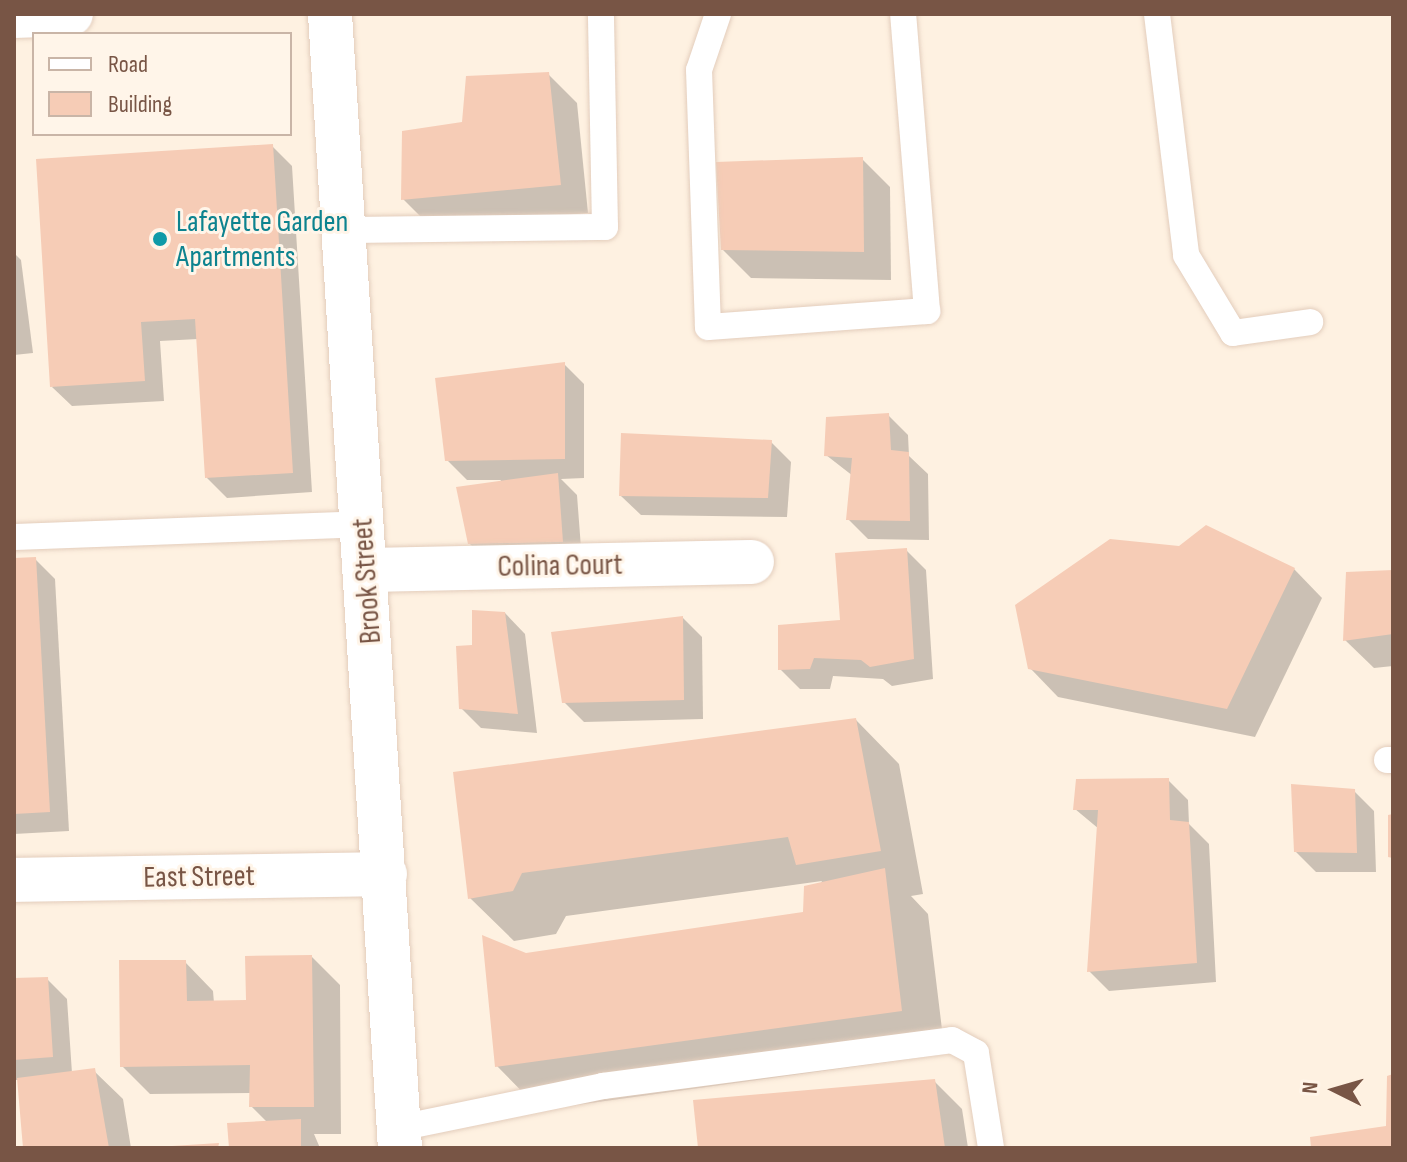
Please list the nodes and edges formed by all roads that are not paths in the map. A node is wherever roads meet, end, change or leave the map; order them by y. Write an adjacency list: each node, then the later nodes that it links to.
1 (71, 14): 7 (street)
2 (330, 14): 8 (street, Brook Street)
3 (601, 14): 8 (lane)
4 (718, 14): 5 (lane)
5 (903, 14)
6 (1157, 14): 9 (lane)
7 (14, 16)
8 (343, 230): 10 (street, Brook Street)
9 (1310, 322)
10 (362, 524): 11 (lane); 13 (street, Brook Street)
11 (14, 537)
12 (752, 562): 13 (street, Colina Court)
13 (367, 570): 14 (street, Brook Street)
14 (385, 874): 15 (street, East Street); 16 (street, Brook Street)
15 (14, 880)
16 (400, 1138): 17 (lane)
17 (991, 1148)

